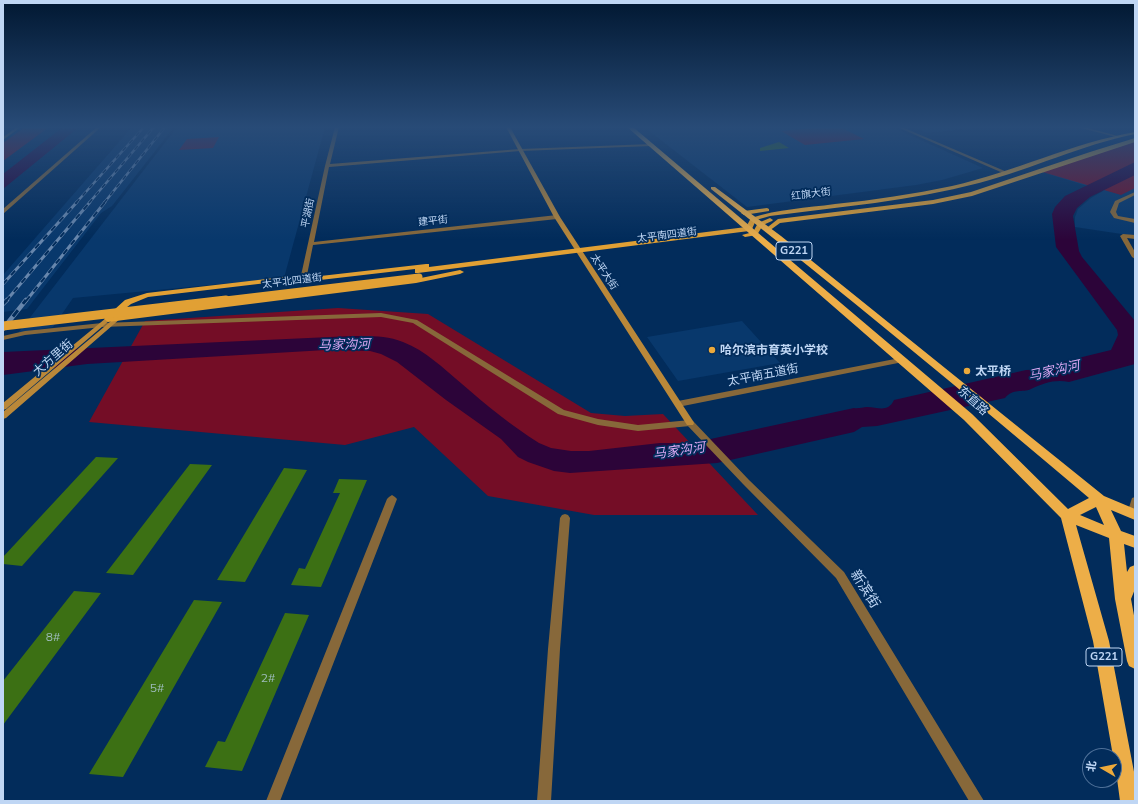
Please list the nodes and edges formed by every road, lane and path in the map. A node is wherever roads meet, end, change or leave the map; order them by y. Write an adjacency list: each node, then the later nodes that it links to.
1 (57, 165): 15 (street)
2 (344, 165): 12 (street)
3 (528, 165): 18 (main road, 太平大街)
4 (674, 165): 22 (highway, 东直路 / G221)
5 (684, 165): 16 (highway, 东直路 / G221)
6 (991, 165): 13 (street)
7 (993, 165): 13 (street)
8 (1019, 165): 13 (main road, 红旗大街)
9 (1023, 165): 13 (main road, 红旗大街)
10 (1048, 165): 17 (main road, 红旗大街)
11 (1058, 165): 21 (main road, 红旗大街)
12 (326, 166): 24 (street, 平湖街)
13 (1005, 170): 16 (main road, 红旗大街); 17 (main road, 红旗大街)
14 (1135, 193): 20 (street)
15 (3, 212)
16 (744, 213): 19 (highway, 东直路 / G221)
17 (771, 216): 19 (main road)
18 (557, 217): 24 (street, 建平街); 25 (main road, 太平大街)
19 (756, 222): 21 (highway, 东直路 / G221); 22 (main road)
20 (1135, 222)
21 (767, 230): 42 (highway, 东直路 / G221)
22 (752, 232): 25 (main road, 太平南四道街); 36 (highway, 东直路 / G221)
23 (1135, 238): 26 (street)
24 (311, 244): 29 (street, 平湖街)
25 (581, 254): 27 (main road, 太平北四道街); 37 (main road, 太平大街)
26 (1135, 256)
27 (465, 269): 28 (main road, 太平北四道街); 29 (main road); 30 (main road)
28 (418, 274): 31 (main road, 太平北四道街); 34 (main road, 太平北四道街, bridge)
29 (303, 280): 30 (main road); 32 (main road)
30 (119, 317): 32 (main road)
31 (3, 320)
32 (109, 322): 33 (street); 39 (main road, 大方里街); 40 (street)
33 (100, 325): 35 (street); 38 (main road, 大方里街)
34 (3, 326)
35 (3, 338)
36 (900, 360): 37 (street, 太平南五道街); 44 (highway, 东直路 / G221)
37 (678, 404): 40 (main road, 太平大街)
38 (3, 407)
39 (3, 416)
40 (690, 424): 53 (street, 新滨街)
41 (392, 499): 51 (street)
42 (1099, 499): 43 (highway); 44 (highway); 46 (highway, 东直路)
43 (1134, 510)
44 (1067, 516): 46 (highway); 54 (highway, 东直路 / G221)
45 (564, 518): 52 (street)
46 (1116, 535): 47 (highway); 49 (highway, 东直路)
47 (1135, 542)
48 (1135, 571): 49 (highway)
49 (1122, 599): 50 (highway, 东直路)
50 (1135, 661)
51 (273, 801)
52 (544, 801)
53 (976, 801)
54 (1130, 801)

